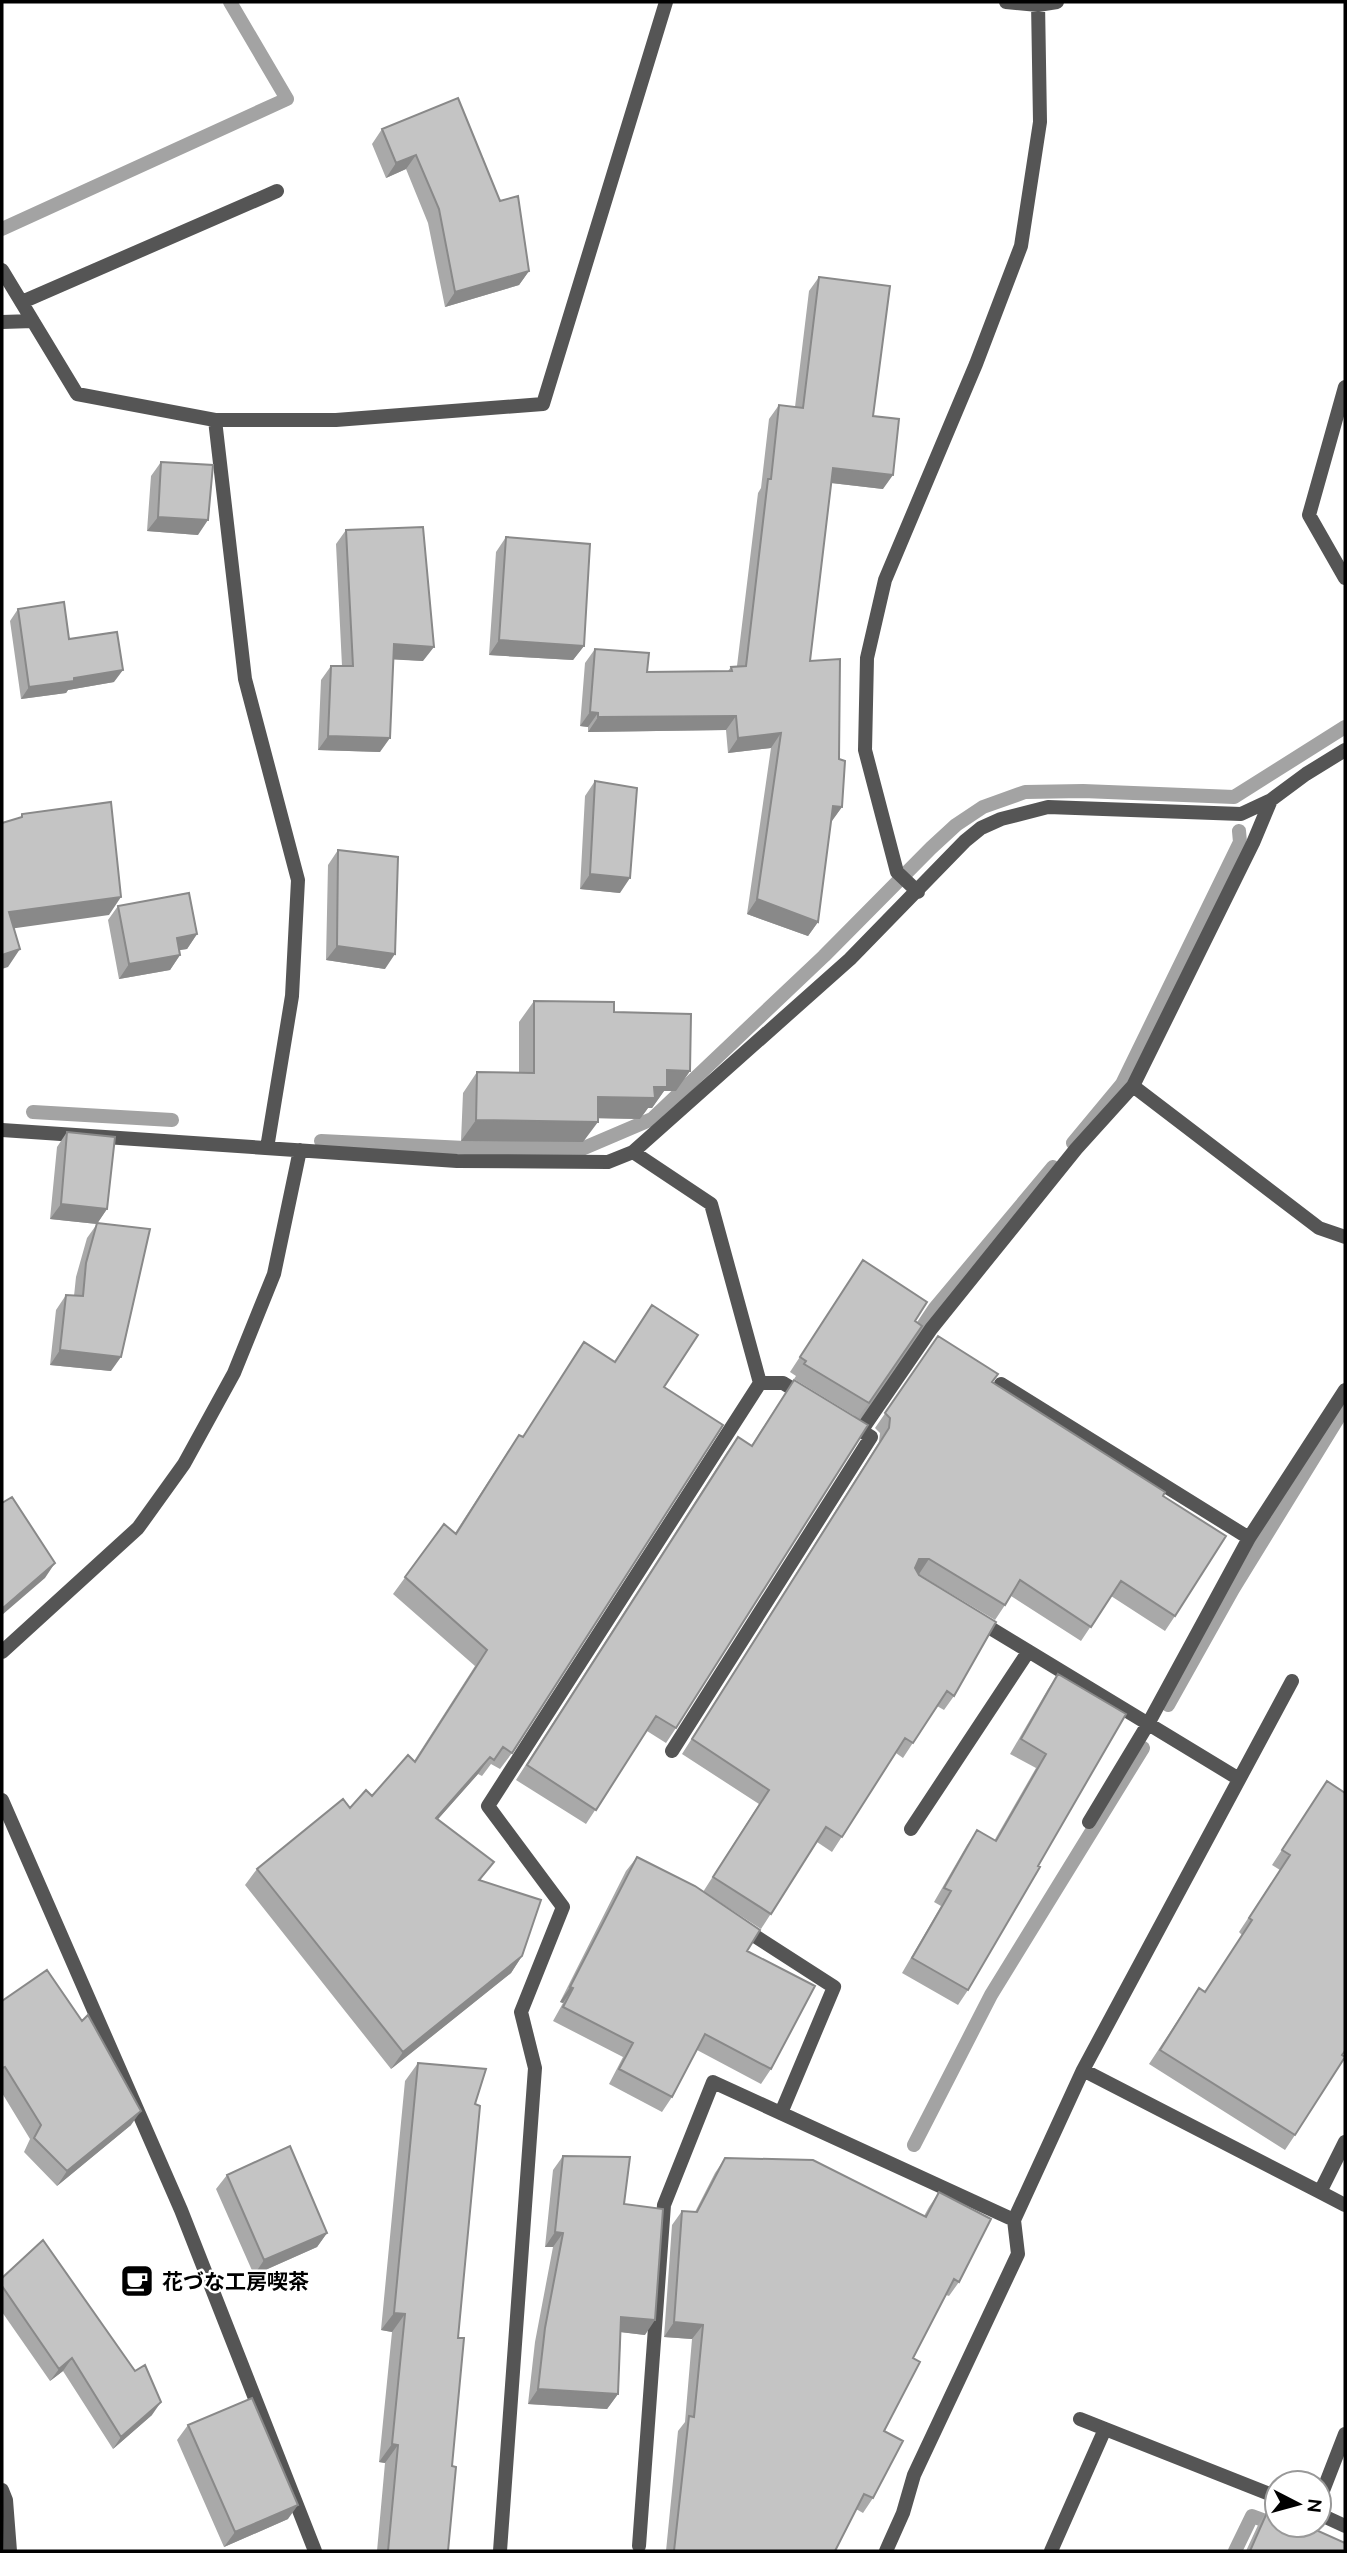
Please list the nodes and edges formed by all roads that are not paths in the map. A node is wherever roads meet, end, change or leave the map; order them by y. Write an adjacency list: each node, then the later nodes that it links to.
1 (666, 2): 11 (street)
2 (1006, 2): 4 (street)
3 (1057, 2): 4 (street)
4 (1038, 4): 15 (street)
5 (276, 191): 7 (street)
6 (2, 270): 7 (street)
7 (22, 302): 8 (street)
8 (33, 321): 9 (street); 11 (street)
9 (2, 322)
10 (1345, 387): 12 (street)
11 (215, 420): 18 (street)
12 (1345, 578)
13 (1345, 750): 14 (street)
14 (1271, 800): 15 (street); 16 (street)
15 (915, 890): 20 (street)
16 (1133, 1086): 21 (street); 32 (street)
17 (2, 1130): 18 (street)
18 (267, 1148): 19 (street)
19 (300, 1150): 20 (street); 28 (street)
20 (633, 1152): 22 (street)
21 (1345, 1237)
22 (760, 1383): 25 (street); 53 (street)
23 (1001, 1384): 26 (street)
24 (1345, 1390): 26 (street)
25 (817, 1404)
26 (1249, 1538): 31 (street)
27 (960, 1610): 29 (street)
28 (2, 1652)
29 (1028, 1652): 31 (street); 36 (street)
30 (1292, 1681): 33 (street)
31 (1148, 1724): 33 (street); 35 (street)
32 (672, 1751)
33 (1239, 1779): 38 (street)
34 (2, 1800): 52 (street)
35 (1088, 1822)
36 (911, 1829)
37 (728, 1919): 39 (street)
38 (1083, 2070): 41 (street); 43 (street)
39 (781, 2113): 43 (street); 50 (street)
40 (1345, 2142): 41 (street)
41 (1320, 2192): 42 (street)
42 (1345, 2205)
43 (1014, 2220): 54 (street)
44 (1080, 2419): 45 (street)
45 (1105, 2429): 49 (street); 55 (street)
46 (1345, 2434): 47 (street)
47 (1331, 2469)
48 (2, 2490): 51 (street)
49 (1263, 2491)
50 (639, 2546)
51 (10, 2551)
52 (315, 2551)
53 (500, 2551)
54 (886, 2551)
55 (1051, 2551)

